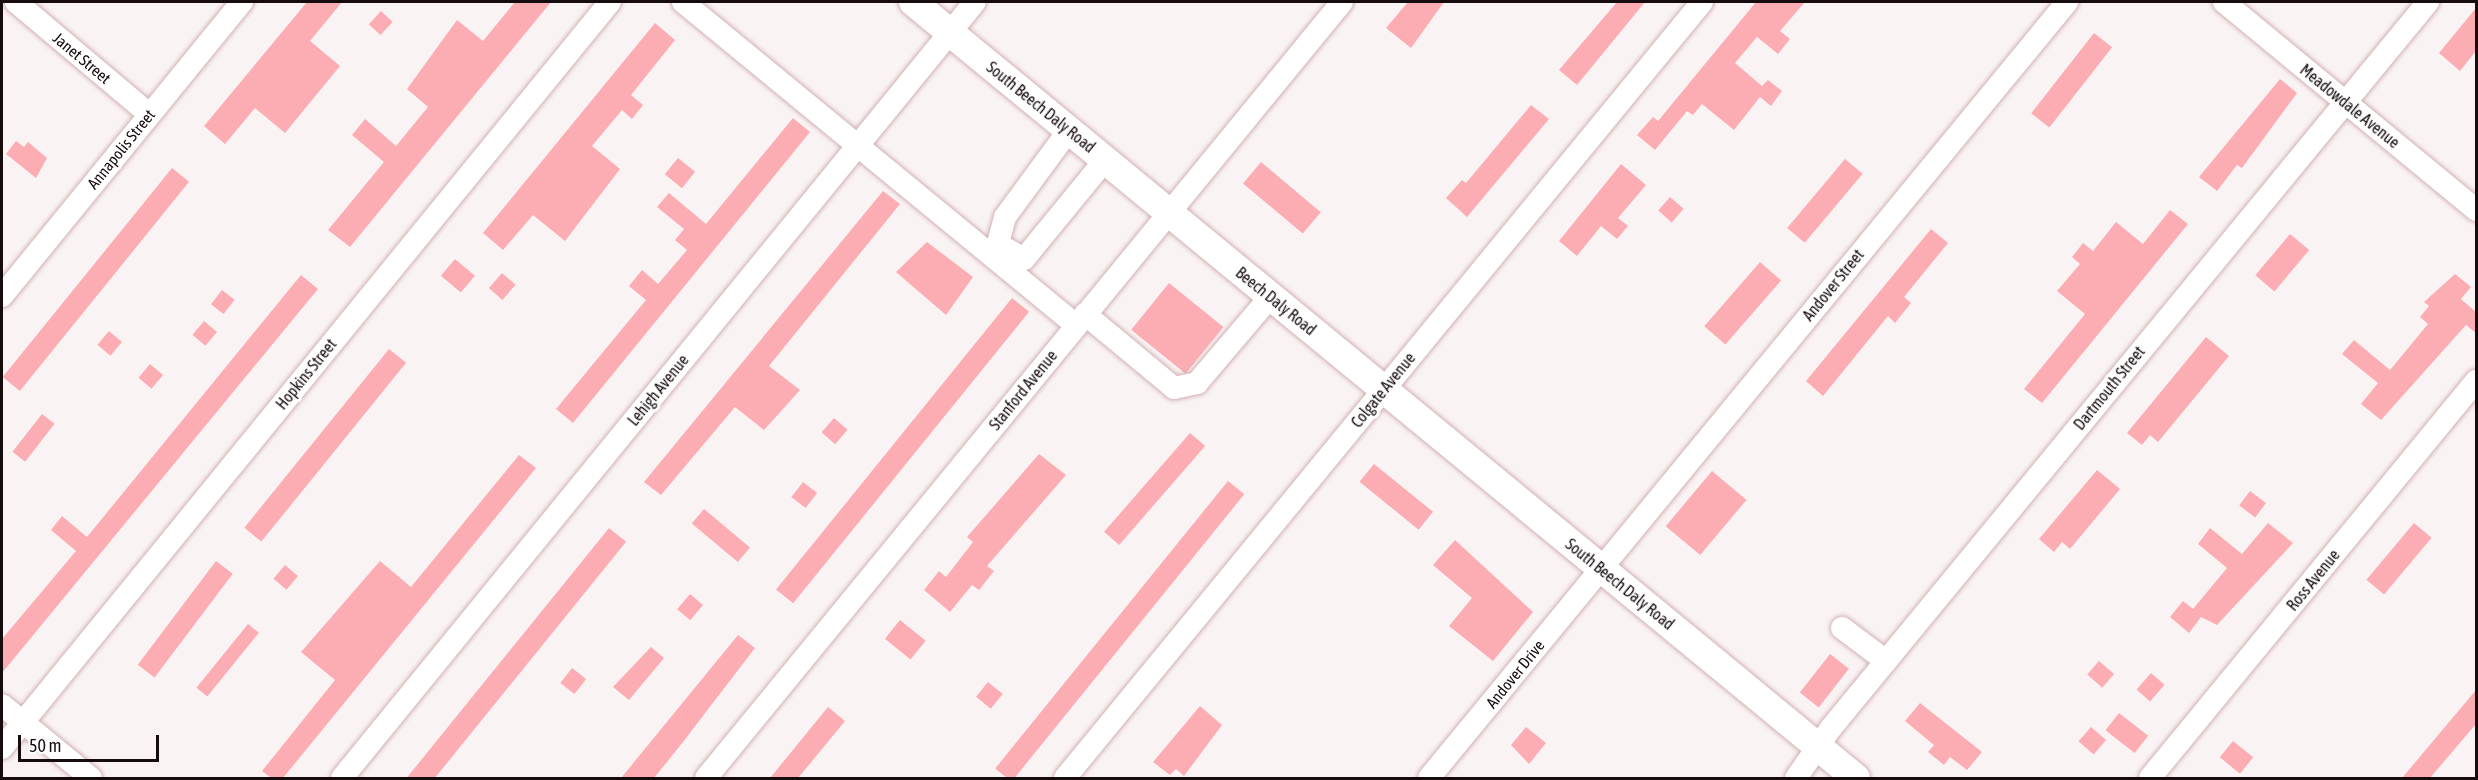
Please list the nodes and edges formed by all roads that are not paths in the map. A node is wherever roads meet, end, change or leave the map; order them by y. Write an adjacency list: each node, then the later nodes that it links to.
1 (16, 2): 14 (street, Janet Street)
2 (242, 2): 14 (street, Annapolis Street)
3 (610, 2): 29 (street, Hopkins Street)
4 (683, 2): 16 (street)
5 (913, 2): 12 (main road, South Beech Daly Road)
6 (975, 2): 12 (street, Lehigh Avenue)
7 (1342, 2): 19 (street, Stanford Avenue)
8 (1702, 2): 24 (street, Colgate Avenue)
9 (2067, 2): 25 (street, Andover Street)
10 (2224, 2): 13 (street, Meadowdale Avenue)
11 (2428, 2): 13 (street, Dartmouth Street)
12 (950, 32): 15 (main road, South Beech Daly Road); 16 (street, Lehigh Avenue)
13 (2345, 101): 18 (street, Meadowdale Avenue); 27 (street, Dartmouth Street)
14 (149, 114): 20 (street, Annapolis Street)
15 (1069, 130): 17 (main road, South Beech Daly Road); 17 (street)
16 (857, 146): 22 (street); 33 (street, Lehigh Avenue)
17 (1105, 160): 19 (main road, South Beech Daly Road)
18 (2476, 210)
19 (1168, 212): 21 (main road, Beech Daly Road); 22 (street, Stanford Avenue)
20 (2, 296)
21 (1270, 296): 22 (street); 24 (main road, Beech Daly Road)
22 (1081, 319): 34 (street, Stanford Avenue)
23 (2476, 381): 39 (street, Ross Avenue)
24 (1383, 389): 25 (main road, South Beech Daly Road); 35 (street, Colgate Avenue)
25 (1600, 568): 30 (main road, South Beech Daly Road); 36 (street, Andover Drive)
26 (1842, 628): 27 (street)
27 (1886, 661): 30 (street, Dartmouth Street)
28 (2, 705): 29 (street)
29 (22, 722): 31 (street, Hopkins Street); 32 (street)
30 (1819, 747): 37 (street, Dartmouth Street); 38 (main road, South Beech Daly Road)
31 (2, 748)
32 (91, 778)
33 (342, 778)
34 (706, 778)
35 (1065, 778)
36 (1430, 778)
37 (1796, 778)
38 (1856, 778)
39 (2150, 778)

